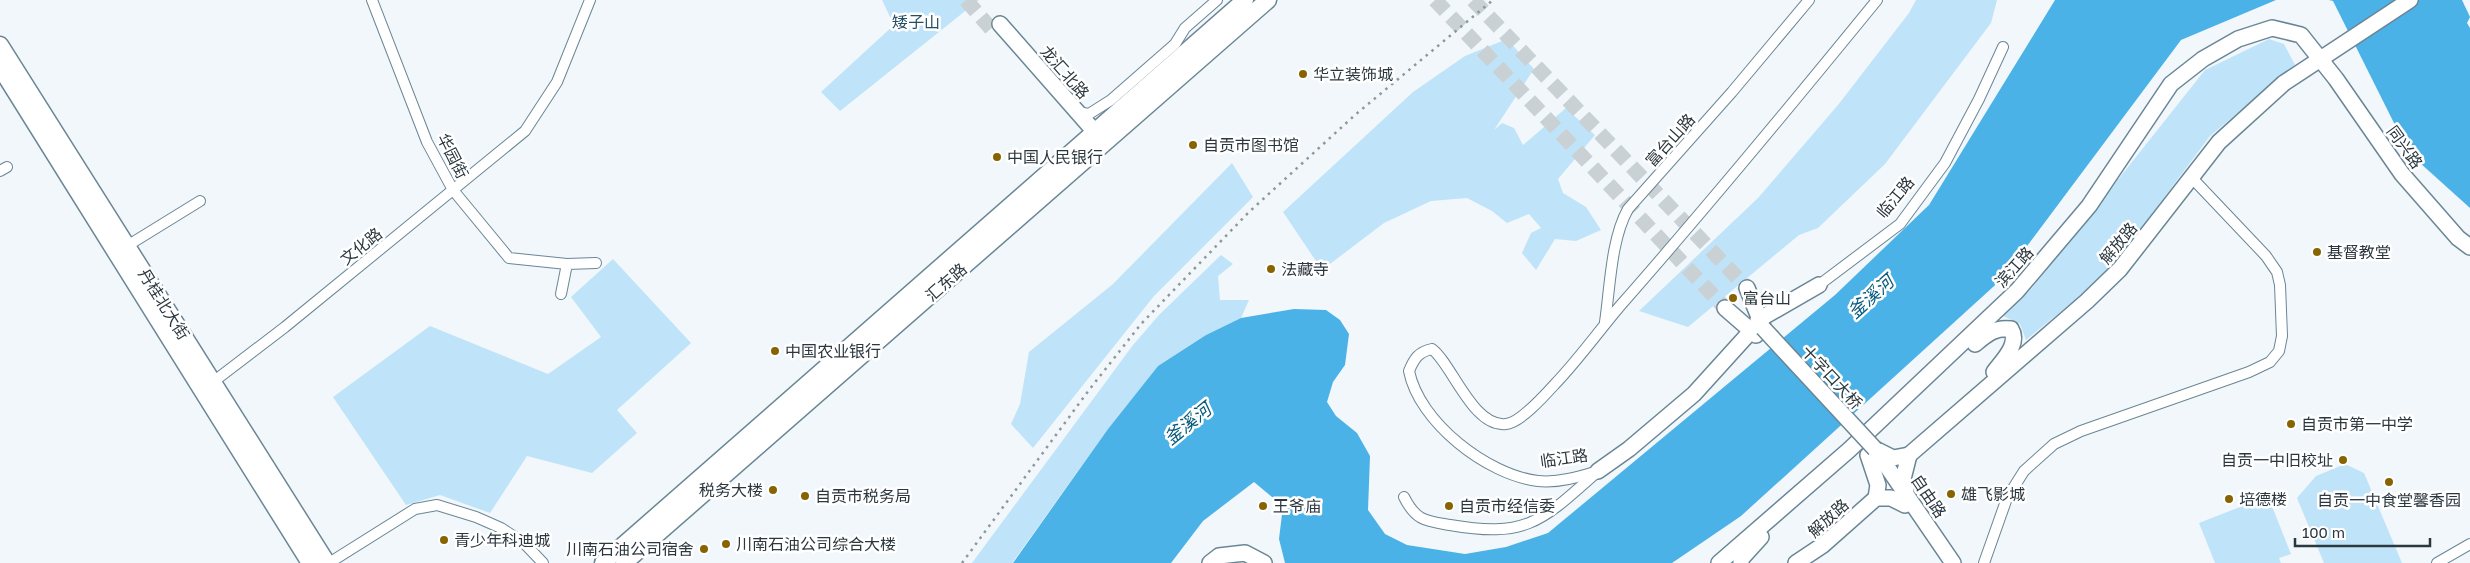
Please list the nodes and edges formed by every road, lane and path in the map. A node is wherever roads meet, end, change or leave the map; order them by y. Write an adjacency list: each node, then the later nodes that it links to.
1 (372, 0): 16 (street, 华园街)
2 (590, 0): 16 (street, 文化路)
3 (1217, 0): 13 (street)
4 (1245, 0): 14 (main road, 汇东路)
5 (1268, 0): 14 (main road, 汇东路)
6 (1809, 0): 26 (street, 富台山路)
7 (1878, 0): 26 (street)
8 (2410, 0): 11 (main road, 解放路)
9 (0, 45): 18 (main road, 丹桂北大街)
10 (2003, 47): 22 (street, 临江路)
11 (2322, 59): 15 (main road, 解放路); 19 (main road, 同兴路); 28 (main road, 滨江路)
12 (0, 67): 40 (main road, 丹桂北大街)
13 (1077, 112): 14 (main road, 龙汇北路); 14 (main road, 龙汇北路)
14 (1096, 141): 43 (main road, 汇东路); 44 (main road, 汇东路)
15 (2192, 178): 30 (main road, 解放路); 55 (street)
16 (453, 190): 21 (street, 华园街); 29 (street, 文化路)
17 (200, 202): 18 (street)
18 (127, 246): 29 (main road, 丹桂北大街)
19 (2470, 247)
20 (596, 263): 21 (street, 华园街)
21 (567, 264): 24 (street)
22 (1819, 285): 27 (main road, 临江路)
23 (1747, 288): 27 (main road)
24 (561, 294)
25 (1725, 308): 27 (main road, 十字口大桥)
26 (1605, 323): 33 (street, 临江路)
27 (1758, 328): 31 (main road, 十字口大桥, bridge); 33 (main road, 临江路)
28 (1938, 367): 30 (main road); 37 (main road, 滨江路)
29 (213, 382): 41 (main road, 丹桂北大街)
30 (1978, 393): 32 (main road, 解放路)
31 (1872, 452): 32 (main road); 35 (main road); 36 (main road, 自由路)
32 (1909, 455): 36 (main road)
33 (1598, 471): 34 (street)
34 (1404, 498)
35 (1876, 498): 36 (main road); 39 (main road, 解放路)
36 (1906, 499): 53 (main road, 自由路); 54 (main road, 自由路)
37 (1780, 511): 49 (main road, 滨江路); 50 (main road)
38 (2470, 544): 56 (street)
39 (1823, 545): 51 (main road); 52 (street, 解放路)
40 (310, 563)
41 (328, 563): 42 (street)
42 (544, 563)
43 (602, 563)
44 (624, 563)
45 (1210, 563): 48 (main road)
46 (1222, 563): 47 (main road)
47 (1250, 563)
48 (1264, 563)
49 (1718, 563)
50 (1741, 563)
51 (1796, 563)
52 (1803, 563)
53 (1943, 563)
54 (1953, 563)
55 (1984, 563)
56 (2436, 563)

